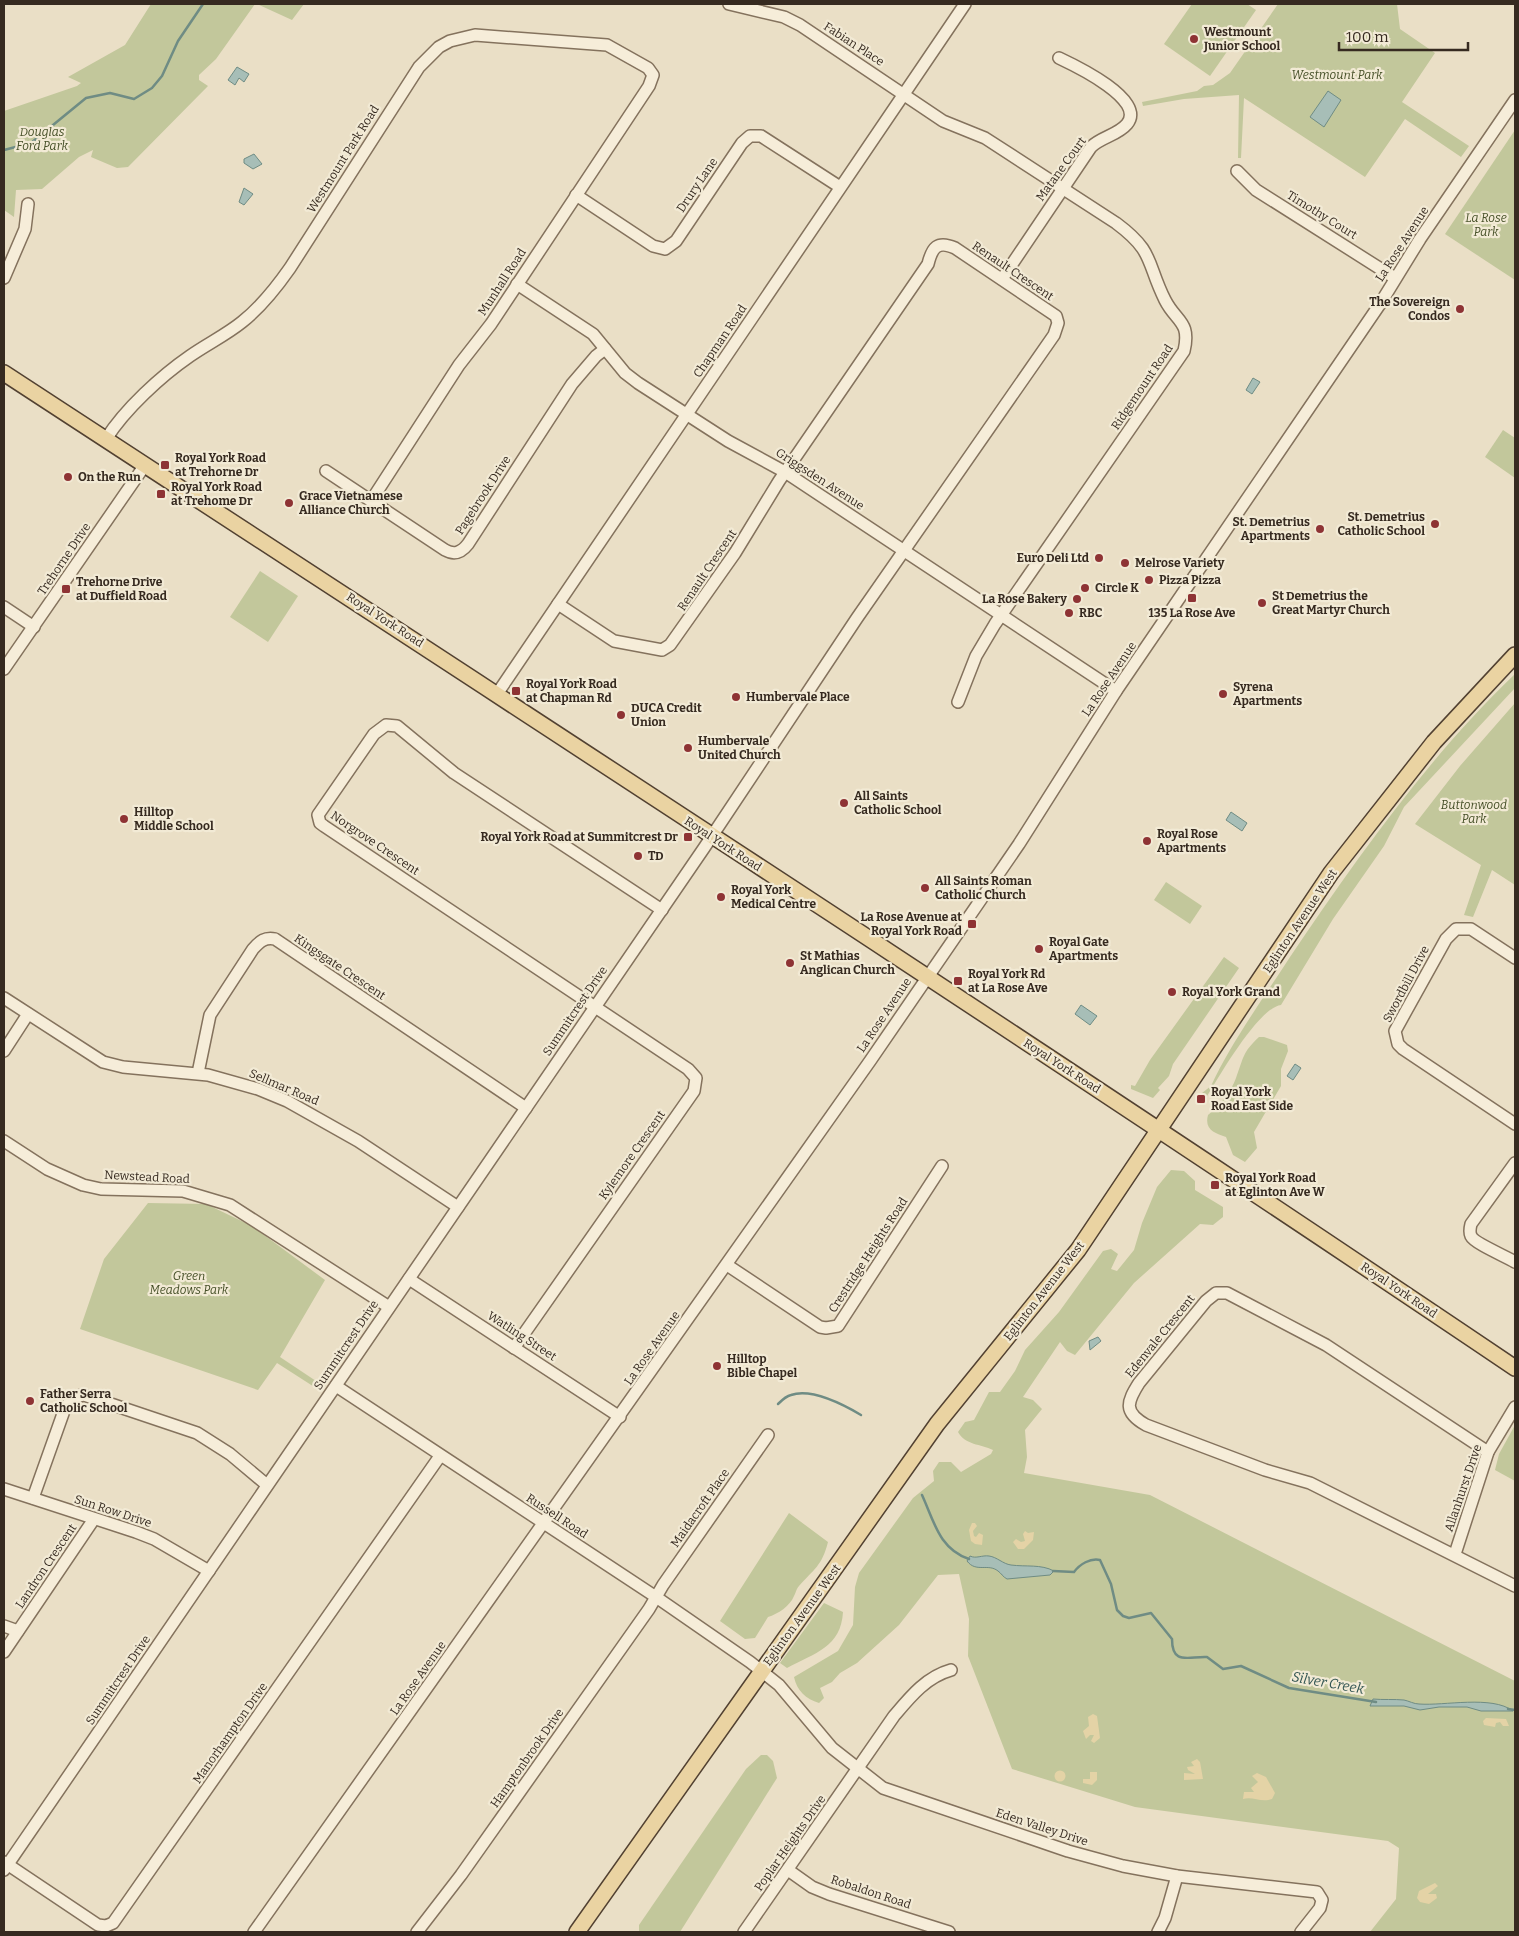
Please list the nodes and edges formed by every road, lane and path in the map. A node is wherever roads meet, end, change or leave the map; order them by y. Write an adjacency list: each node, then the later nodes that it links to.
1 (729, 4): 5 (street, Fabian Place)
2 (965, 4): 5 (street, Chapman Road)
3 (1059, 58): 9 (street, Matane Court)
4 (653, 75): 10 (street, Munhall Road); 19 (street, Westmount Park Road)
5 (904, 94): 8 (street, Chapman Road); 9 (street, Ridgemount Road)
6 (1515, 100): 13 (street, La Rose Avenue)
7 (1237, 171): 13 (street, Timothy Court)
8 (840, 188): 10 (street, Drury Lane); 18 (street, Chapman Road)
9 (1063, 189): 14 (street, Matane Court); 27 (street, Ridgemount Road)
10 (576, 195): 15 (street, Munhall Road)
11 (28, 204): 12 (street)
12 (4, 278)
13 (1395, 278): 31 (street, La Rose Avenue)
14 (1002, 279): 22 (street, Renault Crescent); 24 (street, Renault Crescent)
15 (517, 284): 16 (street, Griggsden Avenue); 23 (street, Munhall Road)
16 (605, 349): 18 (street, Griggsden Avenue); 23 (street, Pagebrook Drive)
17 (4, 373): 19 (main road, Royal York Road)
18 (686, 415): 22 (street, Griggsden Avenue); 25 (street, Chapman Road)
19 (106, 439): 20 (main road, Royal York Road)
20 (145, 464): 28 (street, Trehorne Drive); 32 (main road, Royal York Road)
21 (326, 471): 23 (street, Pagebrook Drive)
22 (786, 472): 24 (street, Griggsden Avenue); 25 (street, Renault Crescent)
23 (371, 501)
24 (905, 552): 27 (street, Griggsden Avenue); 34 (street, Renault Crescent)
25 (558, 604): 32 (street, Chapman Road)
26 (4, 607): 28 (street)
27 (1001, 615): 31 (street, Griggsden Avenue); 33 (street, Ridgemount Road)
28 (34, 628): 30 (street, Trehorne Drive)
29 (1515, 655): 45 (main road, Eglinton Avenue West)
30 (4, 669)
31 (1116, 691): 37 (street, La Rose Avenue)
32 (498, 694): 34 (main road, Royal York Road)
33 (958, 702)
34 (712, 836): 35 (street, Summitcrest Drive); 37 (main road, Royal York Road)
35 (662, 910): 39 (street, Summitcrest Drive); 39 (street, Norgrove Crescent)
36 (1515, 958): 44 (street, Swordbill Drive)
37 (926, 978): 45 (main road, Royal York Road); 51 (street, La Rose Avenue)
38 (4, 998): 40 (street, Sellmar Road)
39 (594, 1007): 43 (street, Summitcrest Drive); 54 (street, Kylemore Crescent)
40 (28, 1014): 41 (street); 42 (street, Sellmar Road)
41 (4, 1051)
42 (198, 1073): 43 (street, Kingsgate Crescent); 49 (street, Sellmar Road)
43 (526, 1108): 49 (street, Summitcrest Drive)
44 (1515, 1124)
45 (1159, 1130): 55 (main road, Royal York Road); 75 (main road, Eglinton Avenue West)
46 (4, 1141): 53 (street, Newstead Road)
47 (1515, 1162): 50 (street)
48 (942, 1166): 51 (street, Crestridge Heights Road)
49 (458, 1207): 52 (street, Summitcrest Drive)
50 (1515, 1262)
51 (727, 1265): 58 (street, La Rose Avenue)
52 (409, 1279): 53 (street, Summitcrest Drive); 54 (street, Watling Street)
53 (388, 1307): 56 (street, Summitcrest Drive)
54 (514, 1348): 58 (street, Watling Street)
55 (1515, 1368)
56 (336, 1386): 61 (street, Russell Road); 62 (street, Summitcrest Drive)
57 (1515, 1407): 60 (street, Allanhurst Drive)
58 (620, 1417): 66 (street, La Rose Avenue)
59 (768, 1435): 70 (street, Maidacroft Place)
60 (1488, 1452): 67 (street, Allanhurst Drive); 67 (street, Edenvale Crescent)
61 (440, 1456): 66 (street, Russell Road); 77 (street, Manorhampton Drive)
62 (267, 1486): 64 (street); 68 (street, Summitcrest Drive)
63 (4, 1489): 64 (street, Sun Row Drive)
64 (33, 1498): 65 (street, Sun Row Drive)
65 (94, 1520): 68 (street, Sun Row Drive); 72 (street, Landron Crescent)
66 (544, 1524): 70 (street, Russell Road); 80 (street, La Rose Avenue)
67 (1455, 1554): 69 (street, Edenvale Crescent)
68 (209, 1571): 77 (street, Summitcrest Drive)
69 (1515, 1586)
70 (656, 1597): 75 (street, Russell Road); 81 (street, Hamptonbrook Drive)
71 (4, 1626): 72 (street)
72 (18, 1631): 73 (street, Landron Crescent)
73 (4, 1652)
74 (951, 1670): 76 (street, Poplar Heights Drive)
75 (762, 1671): 76 (street, Eden Valley Drive); 82 (main road, Eglinton Avenue West)
76 (857, 1769): 78 (street, Poplar Heights Drive); 79 (street, Eden Valley Drive)
77 (5, 1865)
78 (788, 1870): 83 (street, Poplar Heights Drive); 84 (street, Robaldon Road)
79 (1177, 1876): 85 (street); 86 (street, Eden Valley Drive)
80 (254, 1932)
81 (417, 1932)
82 (578, 1932)
83 (744, 1932)
84 (949, 1932)
85 (1158, 1932)
86 (1301, 1932)

